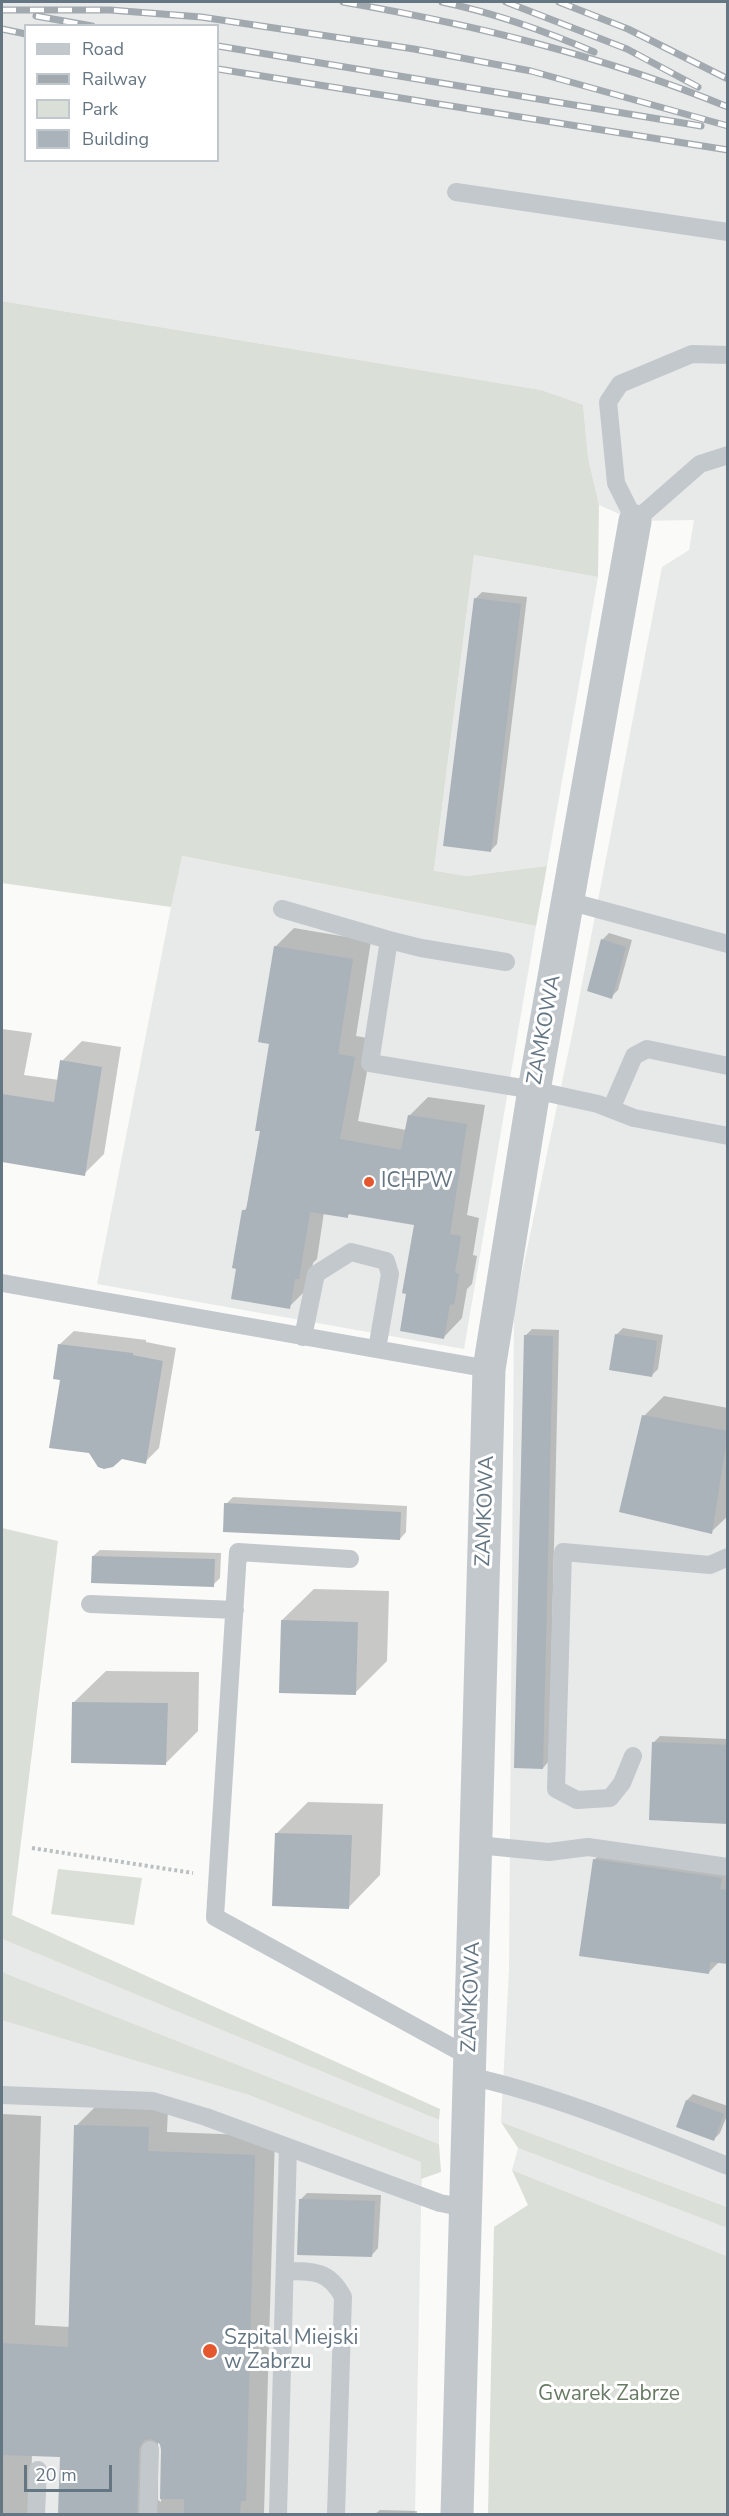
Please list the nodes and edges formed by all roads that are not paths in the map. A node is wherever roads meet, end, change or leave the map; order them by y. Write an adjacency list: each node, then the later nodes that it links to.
1 (456, 192): 2 (lane)
2 (728, 232)
3 (728, 355): 5 (lane)
4 (728, 455): 5 (lane)
5 (635, 520): 6 (street, ZAMKOWA)
6 (568, 901): 9 (lane); 12 (street, ZAMKOWA)
7 (282, 909): 8 (lane)
8 (389, 940): 10 (lane); 12 (lane)
9 (728, 944)
10 (506, 962)
11 (728, 1066): 13 (lane)
12 (534, 1090): 13 (lane); 18 (street, ZAMKOWA)
13 (611, 1109): 14 (lane)
14 (728, 1136)
15 (2, 1283): 16 (lane)
16 (303, 1336): 17 (lane); 17 (lane)
17 (377, 1349): 18 (lane)
18 (489, 1369): 24 (street, ZAMKOWA)
19 (728, 1557): 23 (lane)
20 (350, 1558): 22 (lane)
21 (90, 1604): 22 (lane)
22 (235, 1610): 26 (lane)
23 (633, 1756)
24 (477, 1845): 25 (lane); 26 (street, ZAMKOWA)
25 (728, 1868)
26 (470, 2066): 29 (lane); 30 (street, ZAMKOWA)
27 (2, 2095): 28 (lane)
28 (288, 2147): 30 (lane); 31 (lane)
29 (728, 2166)
30 (466, 2208): 38 (street, ZAMKOWA)
31 (285, 2271): 36 (lane); 37 (lane)
32 (150, 2450): 35 (lane)
33 (38, 2470): 34 (lane)
34 (36, 2514)
35 (148, 2514)
36 (278, 2514)
37 (336, 2514)
38 (457, 2514)

